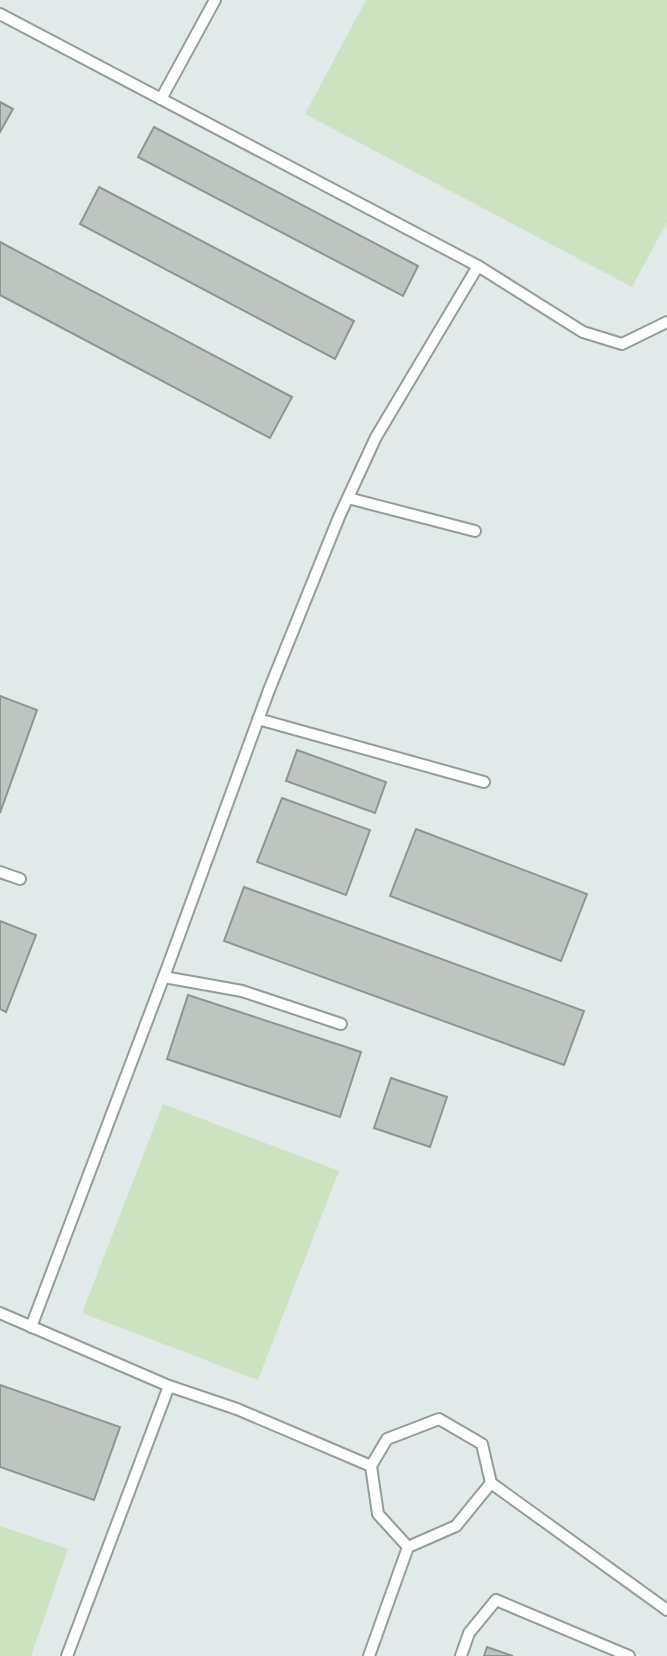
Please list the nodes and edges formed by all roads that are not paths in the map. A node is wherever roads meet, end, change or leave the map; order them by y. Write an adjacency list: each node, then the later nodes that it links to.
1 (215, 0): 3 (lane)
2 (0, 14): 3 (lane)
3 (161, 99): 4 (lane)
4 (478, 266): 5 (lane); 6 (lane)
5 (667, 322)
6 (348, 498): 7 (lane); 8 (lane)
7 (475, 531)
8 (258, 719): 9 (lane); 12 (lane)
9 (484, 782)
10 (0, 872): 11 (lane)
11 (20, 879)
12 (164, 977): 13 (lane); 15 (lane)
13 (341, 1024)
14 (0, 1313): 15 (lane)
15 (31, 1327): 16 (lane)
16 (169, 1386): 17 (lane); 21 (lane)
17 (371, 1466): 18 (lane); 19 (lane)
18 (491, 1483): 19 (lane); 20 (lane)
19 (408, 1547): 22 (lane)
20 (667, 1610)
21 (67, 1656)
22 (369, 1656)
23 (461, 1656): 24 (lane)
24 (629, 1656)

